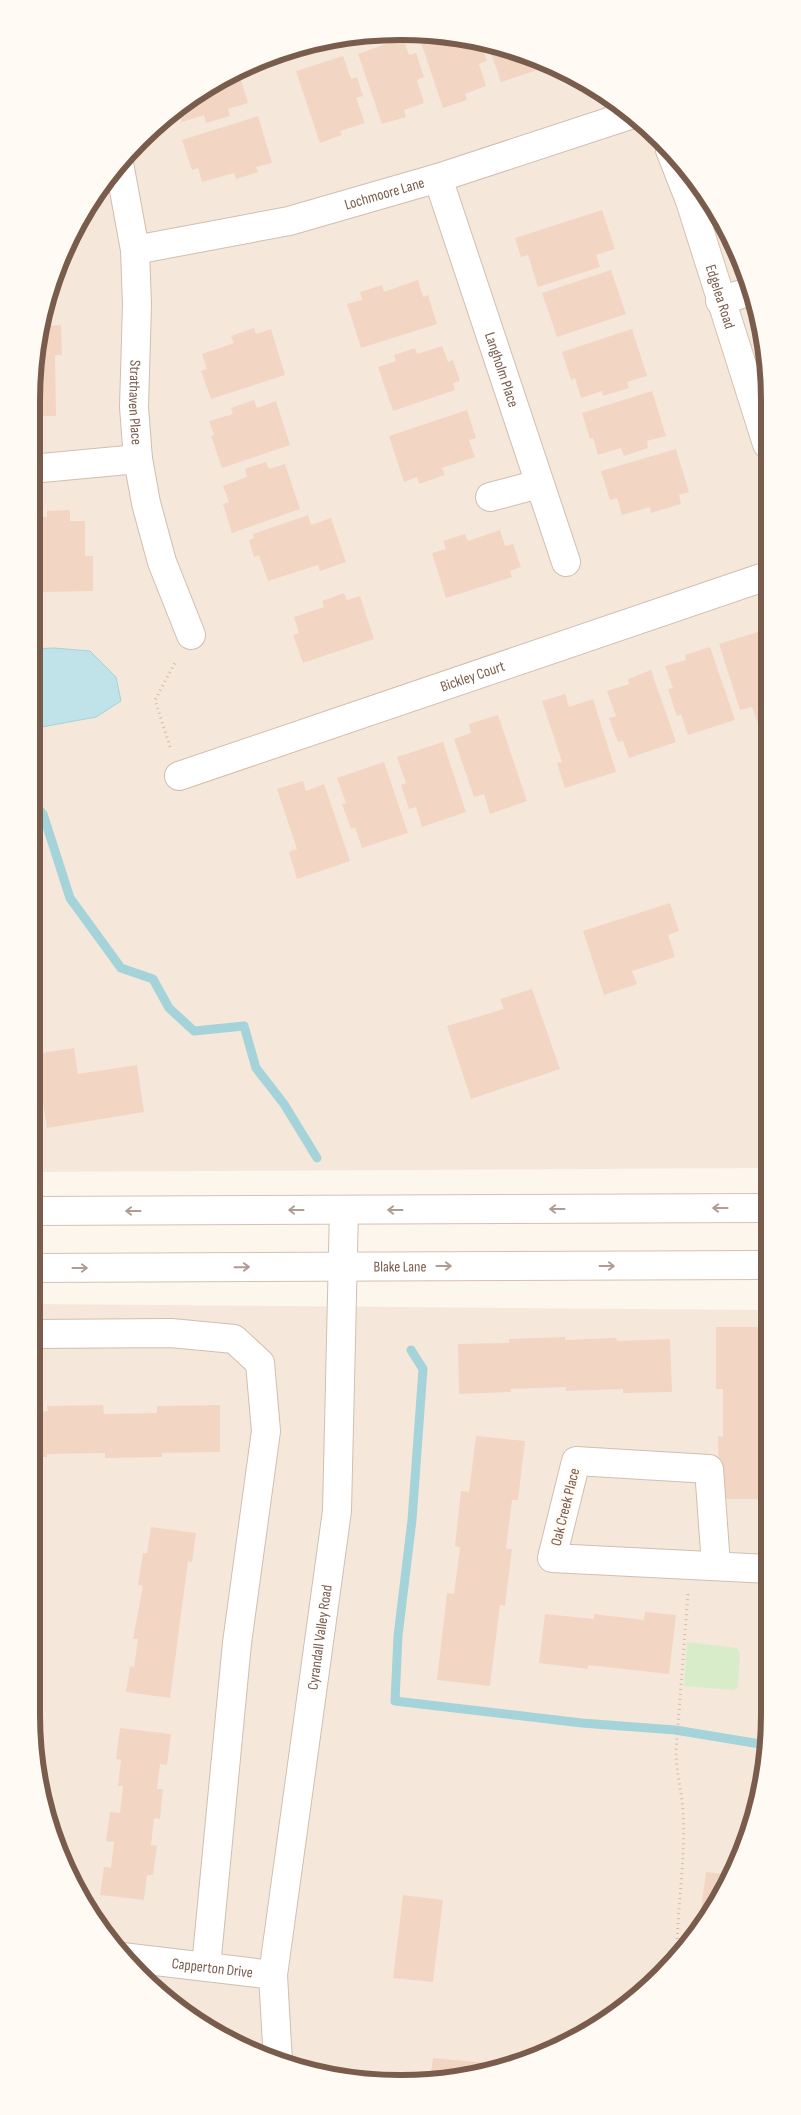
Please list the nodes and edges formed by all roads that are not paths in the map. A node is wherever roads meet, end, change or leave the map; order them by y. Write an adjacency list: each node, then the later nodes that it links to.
1 (624, 117): 4 (street, Lochmoore Lane)
2 (678, 170): 7 (street, Edgelea Road)
3 (121, 173): 5 (street, Strathaven Place)
4 (438, 178): 5 (street, Lochmoore Lane); 11 (street, Langholm Place)
5 (135, 250): 9 (street, Strathaven Place)
6 (745, 293): 7 (street)
7 (720, 301): 8 (street, Edgelea Road)
8 (761, 426)
9 (138, 459): 10 (street); 15 (street, Strathaven Place)
10 (40, 468)
11 (539, 484): 12 (street); 13 (street, Langholm Place)
12 (490, 497)
13 (566, 562)
14 (761, 578): 16 (street, Bickley Court)
15 (191, 635)
16 (179, 776)
17 (761, 1208): 18 (street, one-way to 18)
18 (344, 1210): 19 (street, one-way to 19); 21 (street, Cyrandall Valley Road)
19 (40, 1211)
20 (761, 1265): 21 (street, Blake Lane, one-way to 20)
21 (343, 1266): 22 (street, Blake Lane, one-way to 21); 28 (street, Cyrandall Valley Road)
22 (40, 1268)
23 (40, 1334): 27 (street)
24 (704, 1565): 24 (street, Oak Creek Place); 25 (street, Oak Creek Place)
25 (761, 1569)
26 (136, 1959): 27 (street, Capperton Drive)
27 (206, 1967): 28 (street, Capperton Drive)
28 (273, 1975): 29 (street, Cyrandall Valley Road)
29 (277, 2053)

